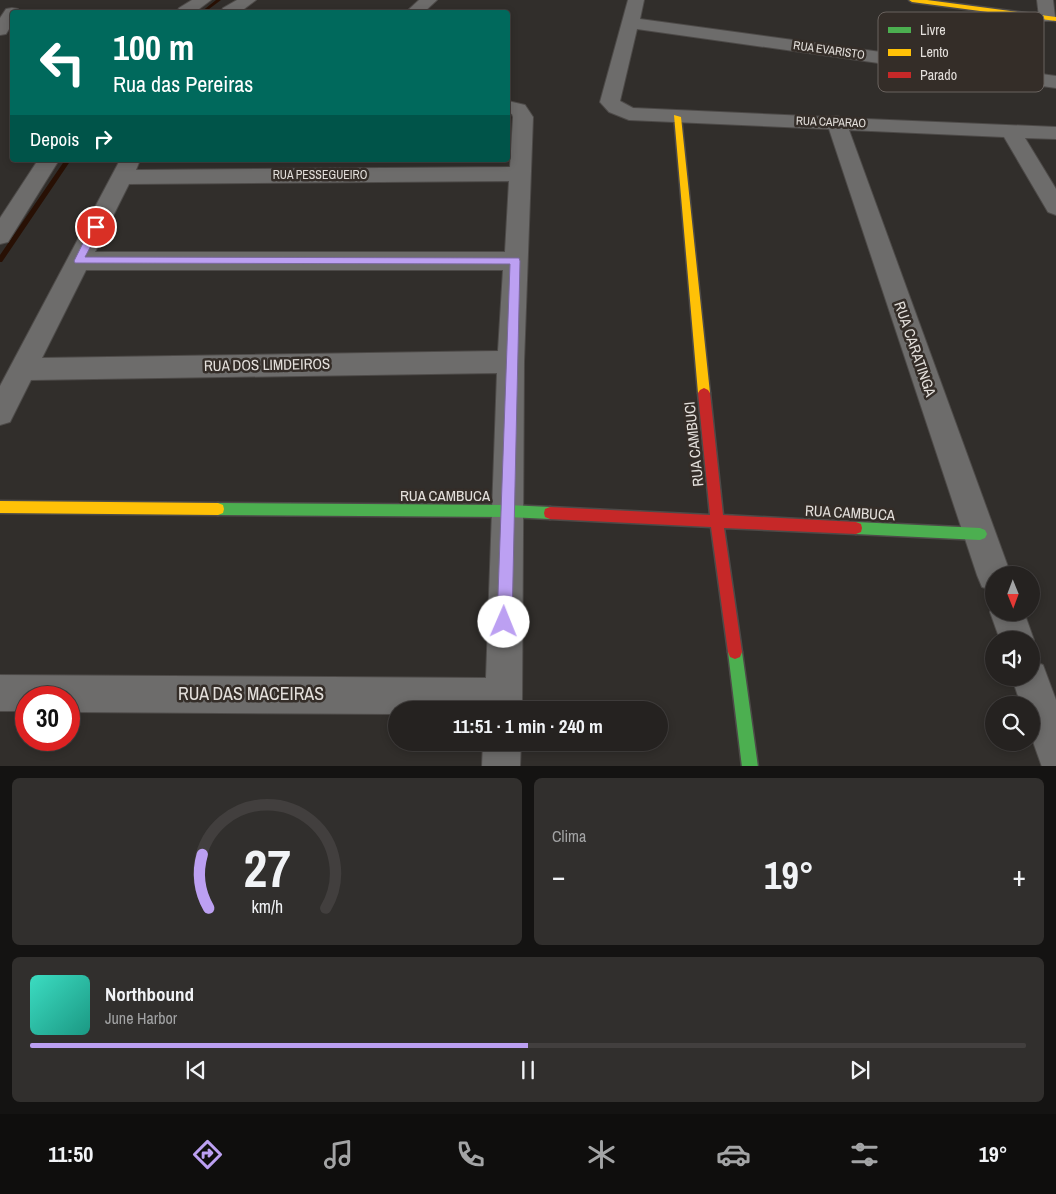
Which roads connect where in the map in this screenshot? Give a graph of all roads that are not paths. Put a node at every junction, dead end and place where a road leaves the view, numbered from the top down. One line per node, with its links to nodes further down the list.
1 (204, 0): 7 (street)
2 (248, 0): 8 (street)
3 (429, 0): 9 (street)
4 (636, 0): 13 (street)
5 (912, 0): 10 (street)
6 (1045, 0): 12 (street)
7 (188, 10)
8 (233, 10)
9 (416, 10)
10 (1005, 12)
11 (10, 17): 14 (street)
12 (1052, 18)
13 (631, 23): 15 (street, RUA EVARISTO); 17 (street, RUA CAPARAO)
14 (0, 30)
15 (878, 57)
16 (510, 107): 23 (street)
17 (677, 117): 18 (street, RUA CAPARAO); 33 (street, RUA CAMBUCI)
18 (836, 122): 19 (street, RUA CAPARAO); 34 (street, RUA CARATINGA)
19 (1010, 130): 20 (street, RUA CAPARAO); 24 (street)
20 (1056, 133)
21 (48, 162): 25 (street)
22 (126, 168): 23 (street, RUA PESSEGUEIRO); 26 (street)
23 (519, 174): 27 (street)
24 (1056, 207)
25 (0, 236)
26 (78, 261): 27 (street); 29 (street)
27 (516, 261): 28 (street)
28 (511, 362): 29 (street, RUA DOS LIMDEIROS); 32 (street)
29 (23, 369): 30 (street)
30 (0, 413)
31 (0, 507): 32 (street, RUA CAMBUCA)
32 (507, 511): 33 (street, RUA CAMBUCA); 39 (street)
33 (717, 521): 34 (street, RUA CAMBUCA); 43 (street, RUA CAMBUCI)
34 (980, 534): 35 (street, RUA CARATINGA)
35 (991, 566)
36 (1033, 686): 41 (street)
37 (0, 693): 38 (street, RUA DAS MACEIRAS)
38 (402, 701)
39 (503, 701)
40 (502, 751): 42 (street)
41 (1056, 753)
42 (501, 766)
43 (750, 766)

